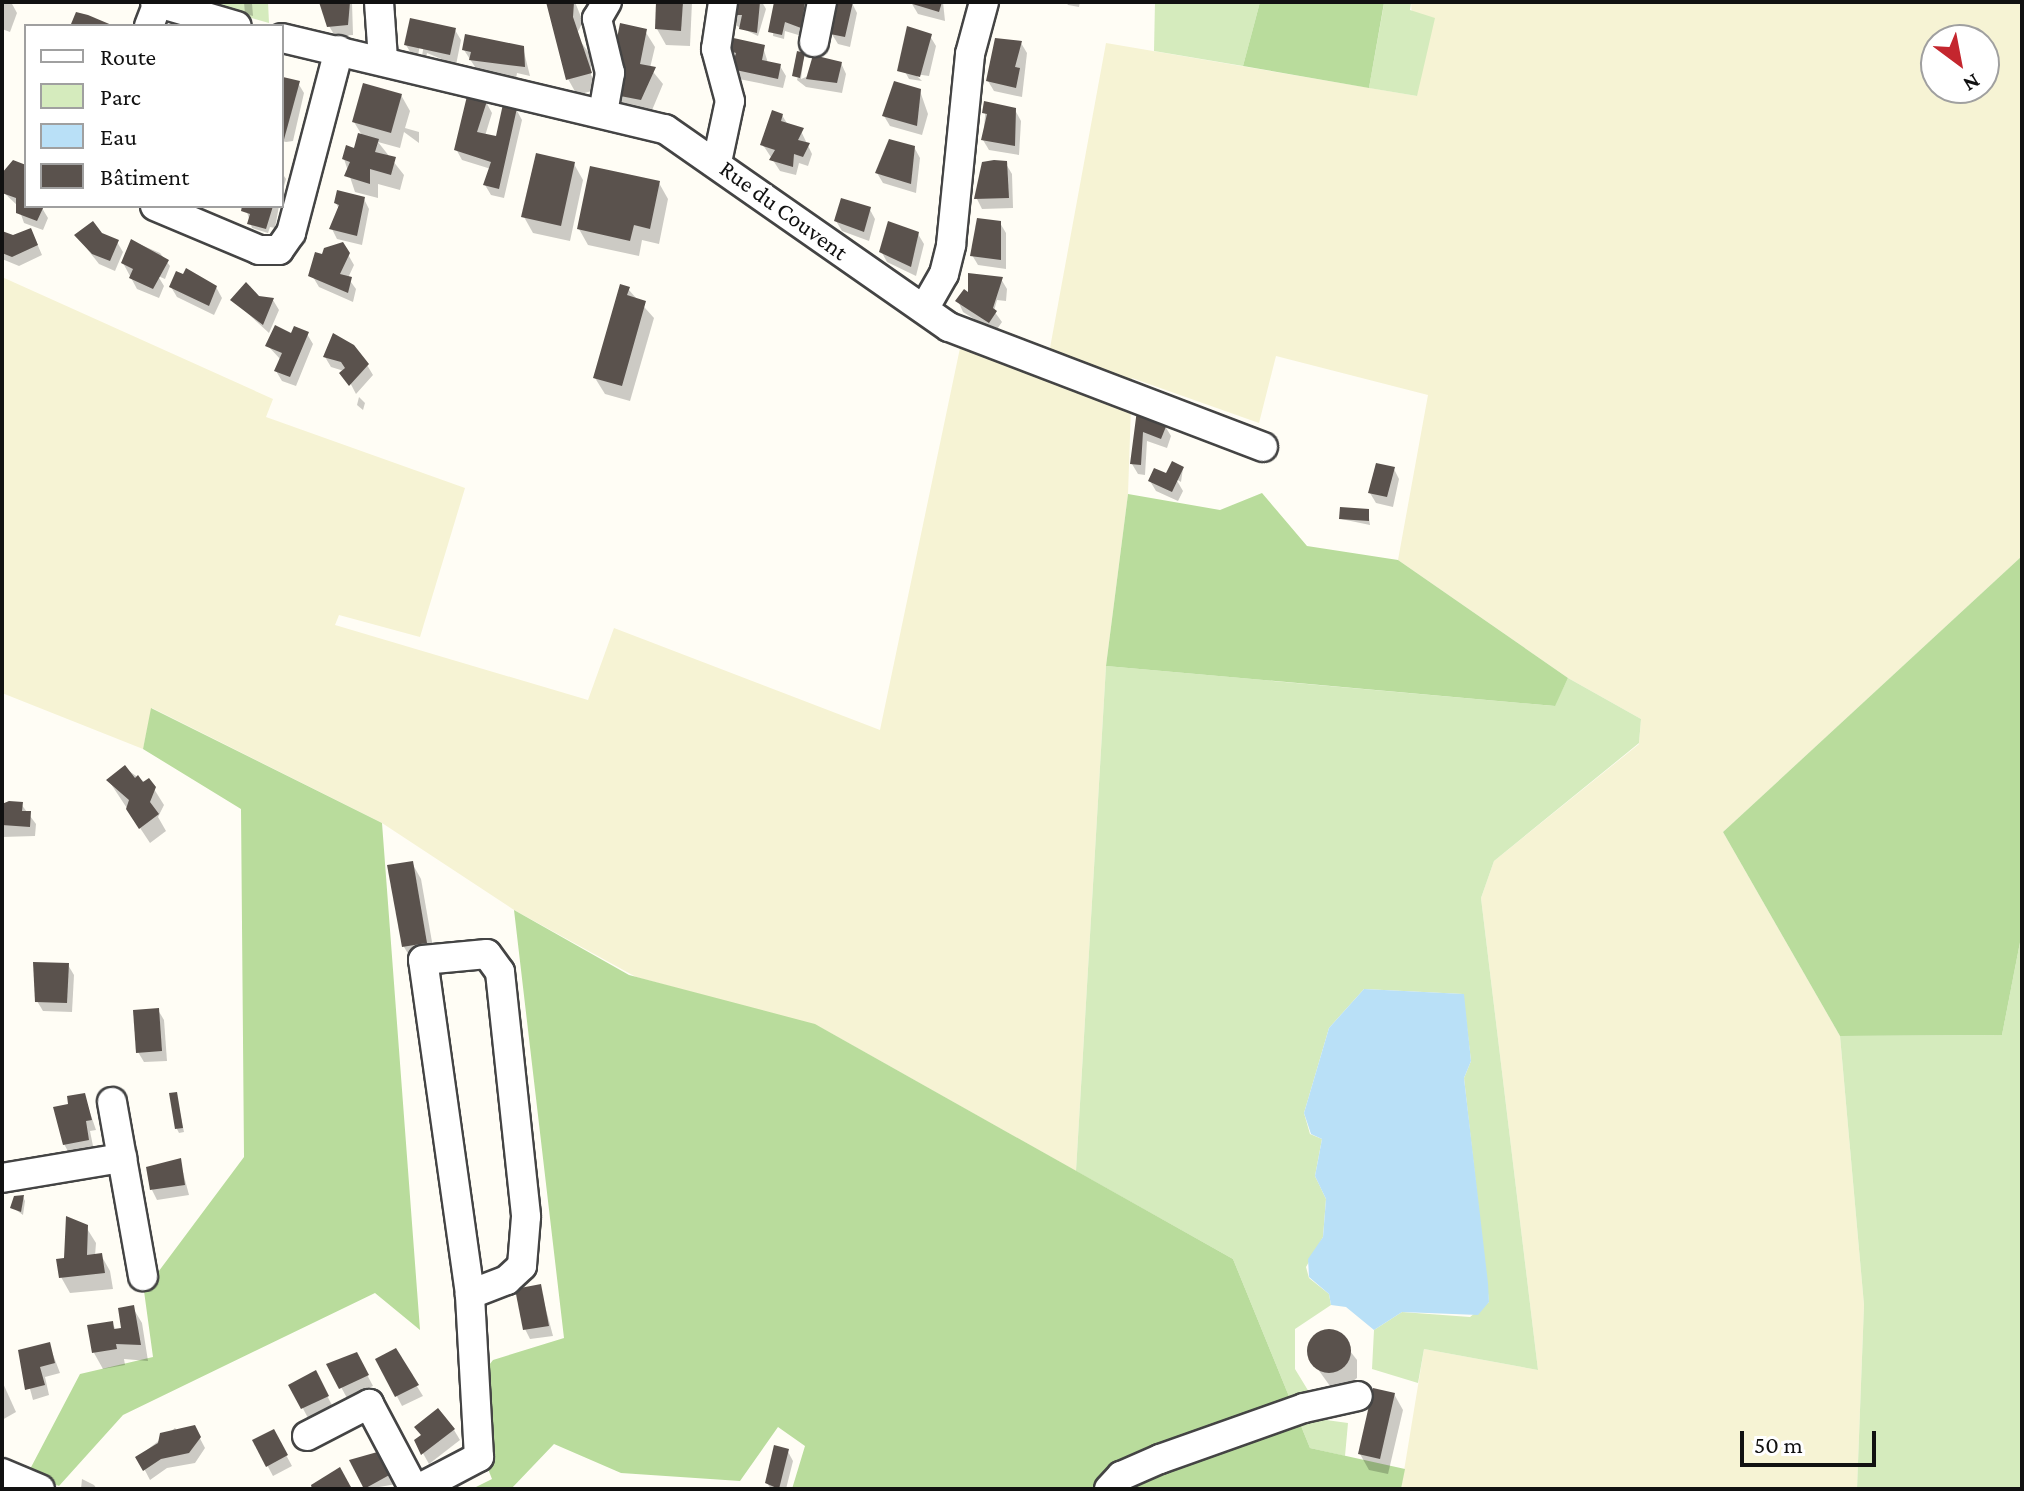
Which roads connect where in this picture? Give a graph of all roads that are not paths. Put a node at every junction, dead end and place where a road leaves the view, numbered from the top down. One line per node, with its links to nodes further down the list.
1 (157, 2): 7 (street); 8 (street)
2 (379, 2): 12 (street)
3 (607, 2): 13 (street)
4 (723, 2): 14 (street)
5 (822, 2): 10 (street)
6 (984, 2): 16 (street)
7 (150, 24)
8 (230, 24)
9 (284, 38): 11 (street, Rue du Couvent)
10 (814, 42)
11 (339, 50): 12 (street, Rue du Couvent); 15 (street)
12 (383, 59): 13 (street, Rue du Couvent)
13 (603, 113): 14 (street, Rue du Couvent)
14 (717, 162): 16 (street, Rue du Couvent)
15 (160, 208)
16 (924, 309): 17 (street, Rue du Couvent)
17 (1263, 447)
18 (112, 1102): 19 (street)
19 (122, 1158): 20 (street); 21 (street)
20 (2, 1178)
21 (143, 1276)
22 (470, 1294): 22 (street); 27 (street)
23 (1358, 1396): 28 (street)
24 (307, 1436): 27 (street)
25 (2, 1473): 26 (street)
26 (40, 1489)
27 (416, 1489)
28 (1109, 1489)

